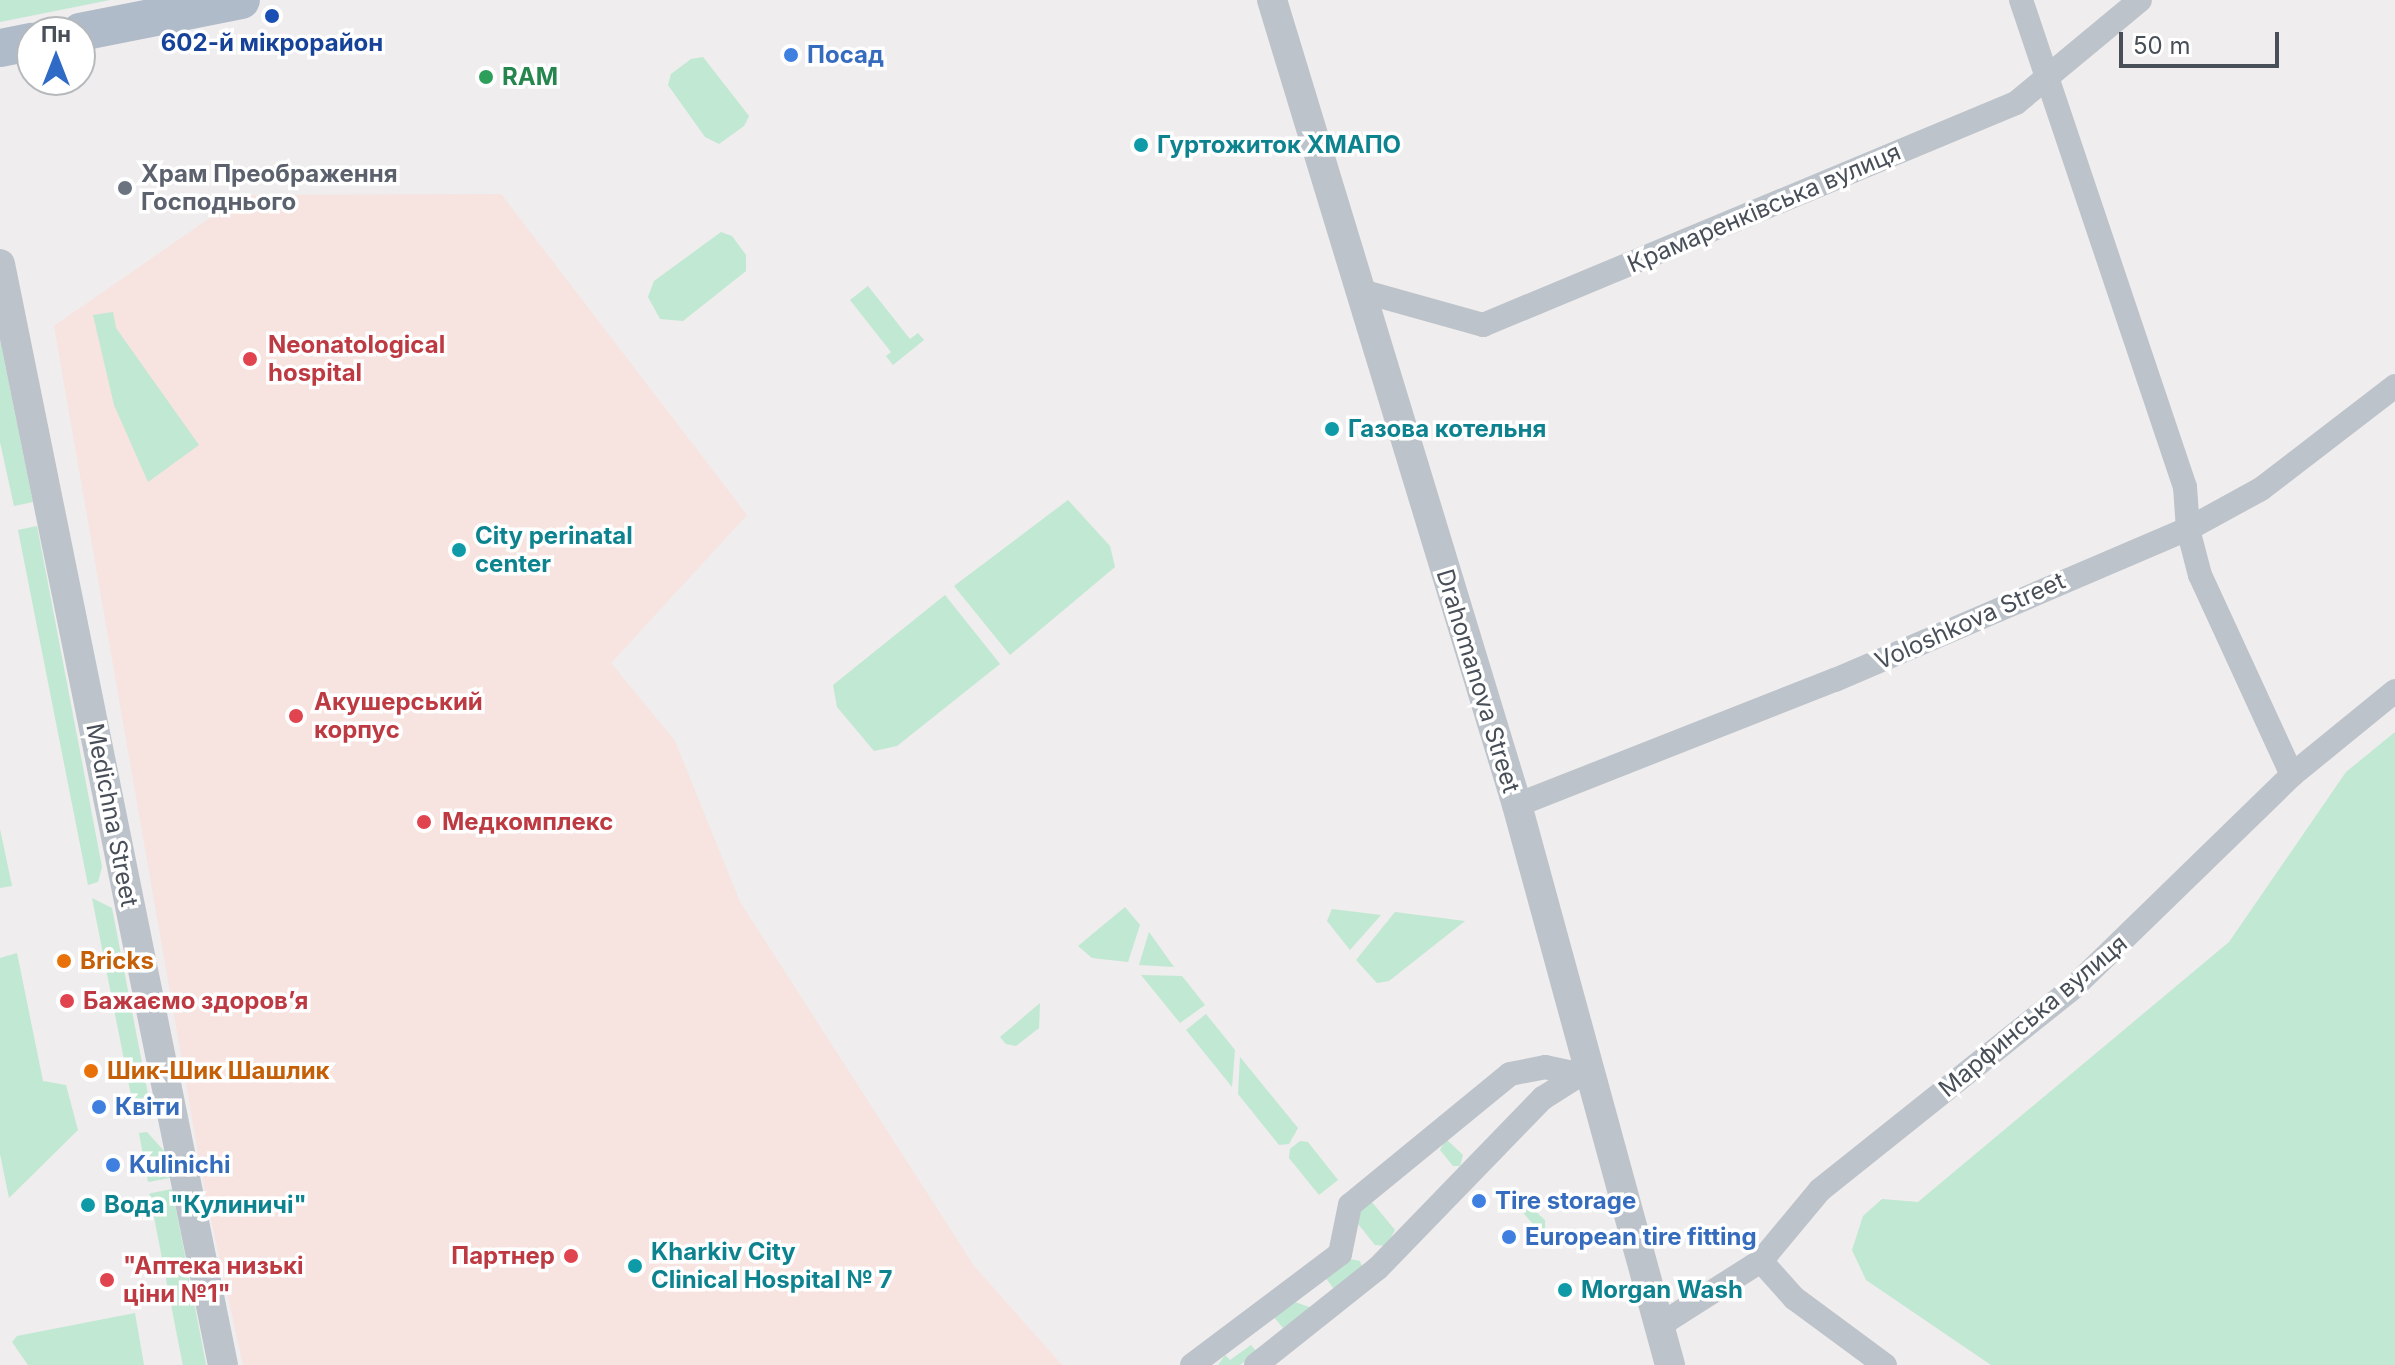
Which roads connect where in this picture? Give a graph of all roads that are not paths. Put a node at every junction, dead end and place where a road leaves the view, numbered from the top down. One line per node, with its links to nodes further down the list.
1 (241, 0): 5 (main road)
2 (1272, 0): 8 (street, Drahomanova Street)
3 (2021, 0): 6 (street)
4 (2140, 0): 6 (street, Крамаренківська вулиця)
5 (96, 29)
6 (2044, 76): 8 (street, Крамаренківська вулиця); 10 (street)
7 (0, 264): 17 (street, Medichna Street)
8 (1358, 290): 13 (street, Drahomanova Street)
9 (2395, 386): 10 (street, Voloshkova Street)
10 (2188, 529): 12 (street); 13 (street, Voloshkova Street)
11 (2395, 691): 12 (street, Марфинська вулиця)
12 (2292, 775): 15 (street, Марфинська вулиця)
13 (1517, 805): 14 (street, Drahomanova Street)
14 (1585, 1072): 16 (street, Drahomanova Street); 18 (street); 19 (street)
15 (1761, 1261): 16 (street, Марфинська вулиця); 21 (street)
16 (1660, 1325): 20 (street, Drahomanova Street)
17 (223, 1365)
18 (1192, 1365)
19 (1256, 1365)
20 (1670, 1365)
21 (1885, 1365)

